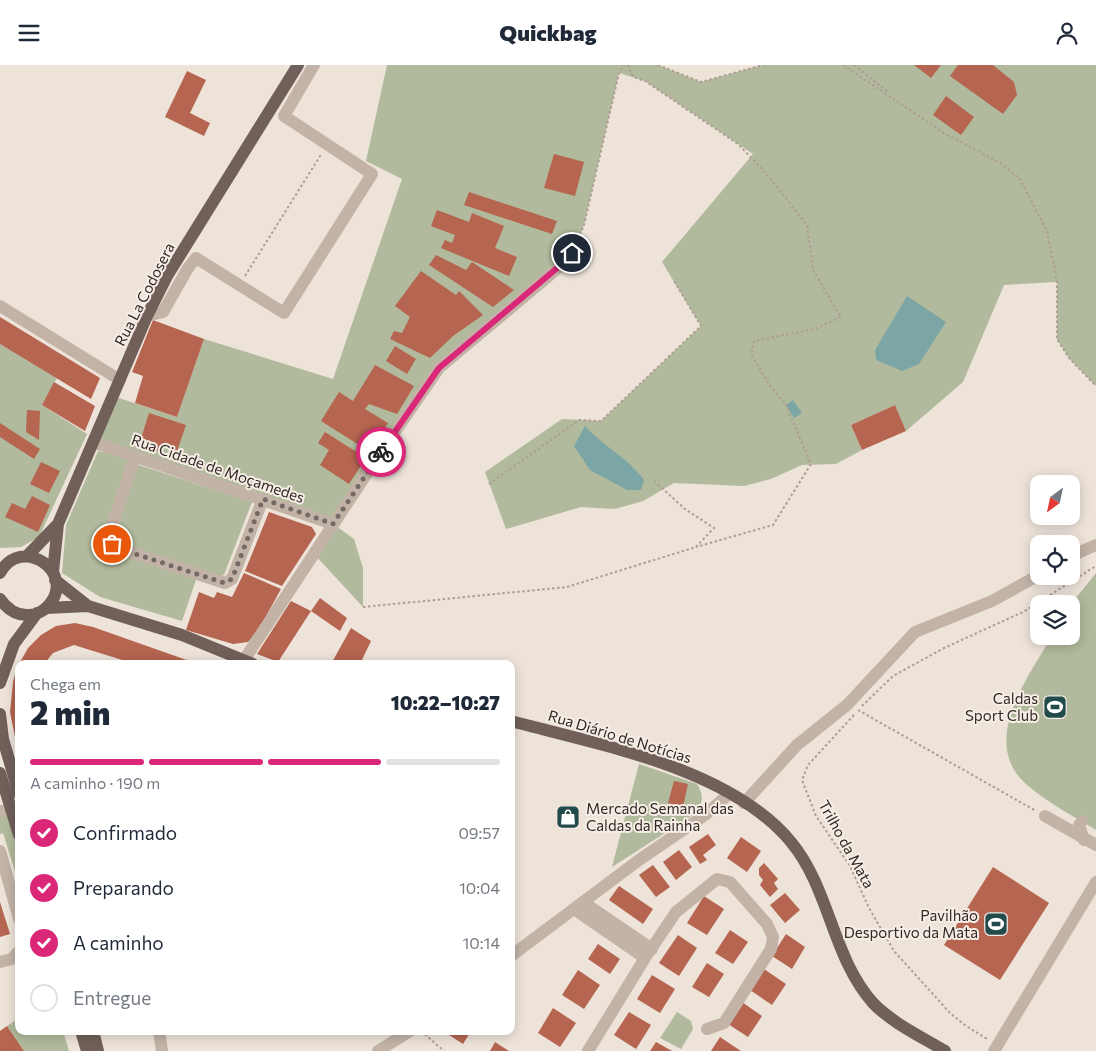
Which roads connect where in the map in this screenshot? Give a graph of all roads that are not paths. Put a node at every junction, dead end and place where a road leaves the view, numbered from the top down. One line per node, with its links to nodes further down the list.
1 (298, 65): 5 (main road, Rua La Codosera)
2 (314, 65): 5 (street)
3 (572, 253): 11 (street)
4 (0, 307): 6 (street)
5 (147, 317): 6 (main road, Rua La Codosera)
6 (120, 380): 7 (main road, Rua La Codosera)
7 (93, 442): 8 (street, Rua Cidade de Moçamedes); 10 (main road, Rua La Codosera)
8 (135, 457): 9 (street, Rua Cidade de Moçamedes); 9 (street)
9 (263, 499): 11 (street, Rua Cidade de Moçamedes)
10 (58, 524): 14 (main road, Rua La Codosera); 18 (main road, Rua La Codosera)
11 (333, 524): 24 (street)
12 (1096, 545): 13 (street)
13 (1080, 552)
14 (27, 556): 16 (main road); 18 (main road)
15 (0, 558): 16 (main road)
16 (14, 559): 17 (main road)
17 (0, 573)
18 (54, 576): 21 (main road); 22 (main road, Rua La Codosera)
19 (1030, 580): 31 (street)
20 (0, 600): 22 (main road)
21 (88, 606): 22 (main road); 23 (main road)
22 (42, 611): 25 (main road, Rua La Codosera)
23 (243, 660)
24 (249, 660)
25 (0, 683)
26 (0, 714): 29 (main road)
27 (515, 722): 30 (main road, Rua Diário de Notícias)
28 (0, 773): 32 (main road)
29 (15, 780)
30 (729, 794): 31 (main road, Rua Diário de Notícias); 41 (street)
31 (744, 803): 57 (main road, Rua Diário de Notícias)
32 (5, 811): 35 (main road)
33 (1045, 816): 36 (street)
34 (1082, 821): 36 (street)
35 (15, 828)
36 (1084, 839): 37 (street)
37 (1096, 845)
38 (0, 851): 40 (street)
39 (1096, 882): 51 (street)
40 (15, 905)
41 (579, 906): 42 (street); 43 (street)
42 (515, 953)
43 (648, 953): 46 (street); 56 (street)
44 (15, 956): 45 (street)
45 (0, 962)
46 (707, 1029)
47 (81, 1035): 52 (main road)
48 (95, 1035): 53 (main road)
49 (160, 1035): 54 (street)
50 (404, 1035): 55 (street)
51 (996, 1048)
52 (87, 1051)
53 (98, 1051)
54 (162, 1051)
55 (378, 1051)
56 (588, 1051)
57 (945, 1051)

